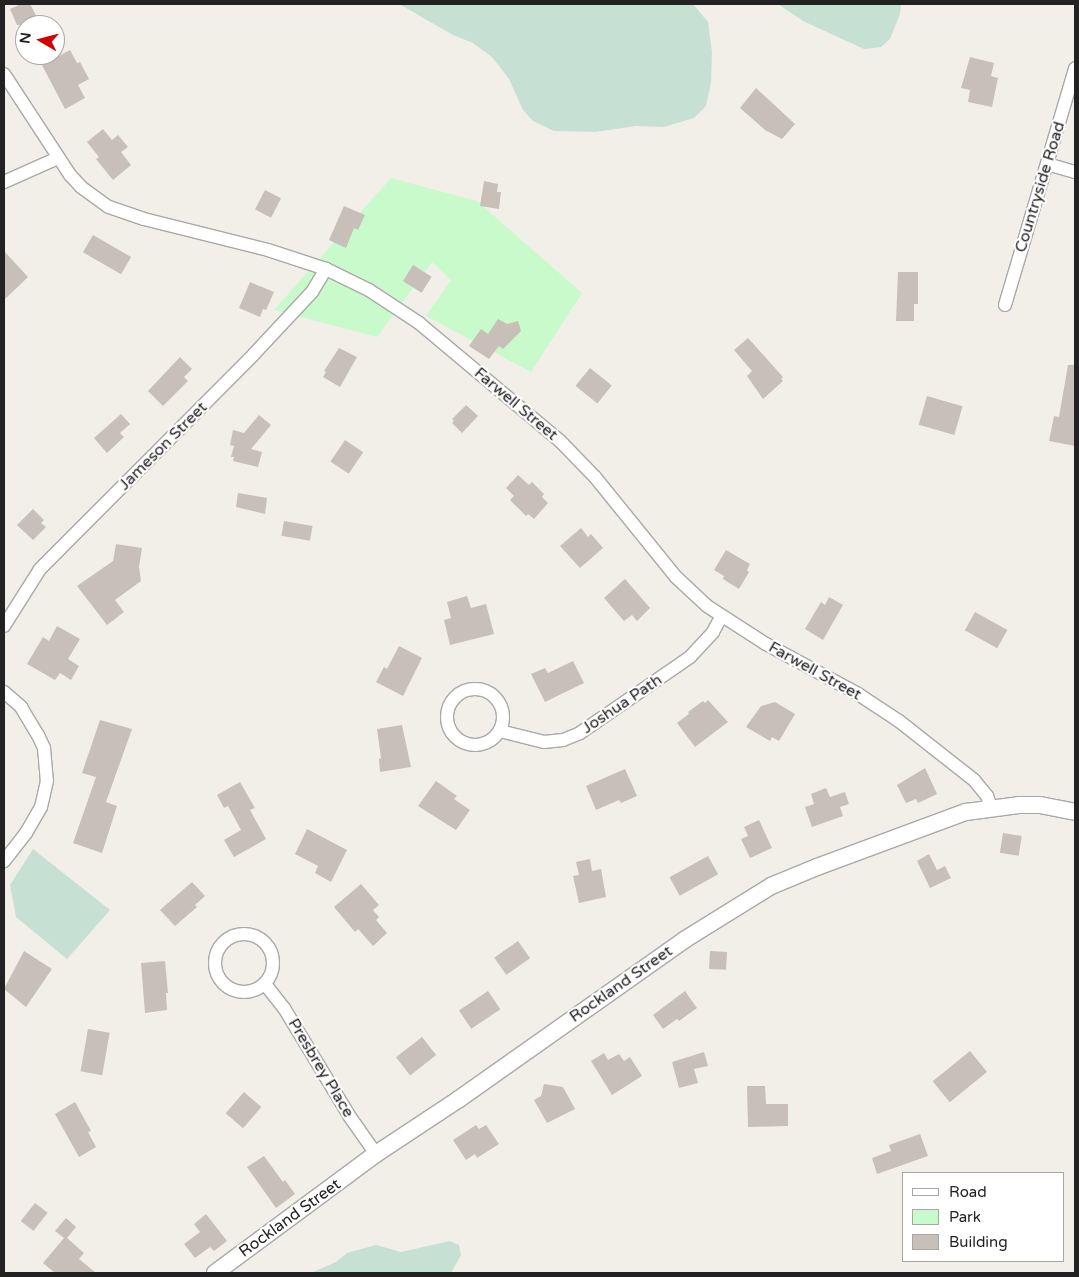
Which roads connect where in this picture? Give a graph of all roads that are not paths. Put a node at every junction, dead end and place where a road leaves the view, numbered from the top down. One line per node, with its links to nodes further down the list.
1 (1075, 68): 4 (street, Countryside Road)
2 (4, 74): 3 (street, Farwell Street)
3 (58, 158): 6 (street); 7 (street, Farwell Street)
4 (1047, 164): 5 (street); 8 (street, Countryside Road)
5 (1075, 172)
6 (4, 182)
7 (326, 269): 9 (street, Farwell Street); 10 (street, Jameson Street)
8 (1004, 305)
9 (721, 617): 12 (street, Joshua Path); 13 (street, Farwell Street)
10 (4, 626)
11 (4, 692): 15 (street)
12 (500, 731): 12 (street)
13 (991, 807): 14 (street, Rockland Street); 17 (street, Rockland Street)
14 (1075, 812)
15 (4, 861)
16 (265, 984): 16 (street); 17 (street, Presbrey Place)
17 (376, 1154): 18 (street, Rockland Street)
18 (215, 1273)

